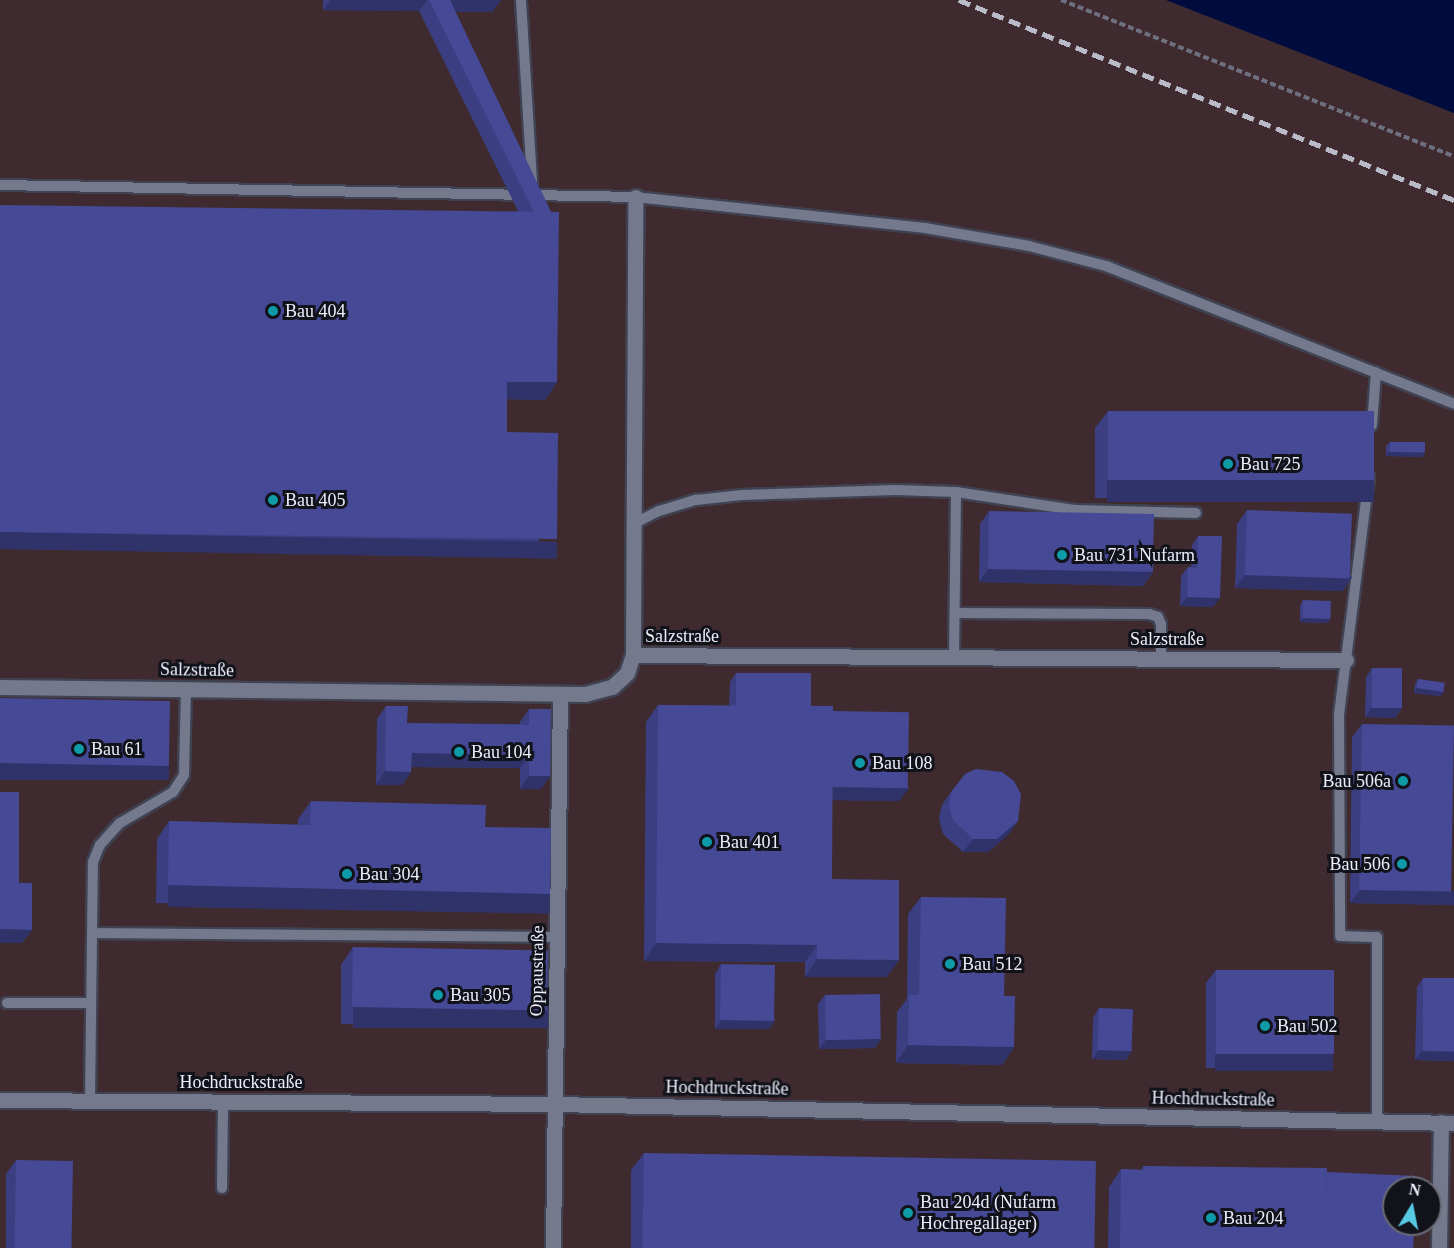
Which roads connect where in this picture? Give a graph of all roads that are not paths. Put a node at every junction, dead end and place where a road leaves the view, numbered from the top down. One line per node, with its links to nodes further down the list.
1 (521, 1): 3 (lane)
2 (0, 185): 3 (lane)
3 (532, 195): 4 (lane)
4 (635, 197): 5 (lane); 11 (street)
5 (1376, 372): 6 (lane); 7 (lane)
6 (1454, 404)
7 (1371, 442)
8 (1370, 465): 16 (lane)
9 (956, 492): 10 (lane); 11 (lane); 12 (lane)
10 (1196, 513)
11 (633, 524): 13 (street)
12 (955, 613): 14 (lane); 15 (lane)
13 (633, 655): 14 (street, Salzstraße); 19 (street, Salzstraße)
14 (954, 657): 15 (street, Salzstraße)
15 (1161, 659): 16 (street, Salzstraße)
16 (1346, 660): 28 (lane)
17 (0, 687): 18 (street, Salzstraße)
18 (186, 689): 19 (street, Salzstraße); 20 (lane)
19 (560, 694): 21 (street, Oppaustraße)
20 (92, 933): 21 (lane); 23 (lane)
21 (557, 937): 27 (street, Oppaustraße)
22 (7, 1003): 23 (lane)
23 (91, 1003): 25 (lane)
24 (0, 1100): 25 (street, Hochdruckstraße)
25 (90, 1100): 26 (street, Hochdruckstraße)
26 (223, 1102): 27 (street, Hochdruckstraße); 30 (lane)
27 (554, 1104): 28 (street, Hochdruckstraße); 31 (street, Oppaustraße)
28 (1377, 1122): 29 (street, Hochdruckstraße)
29 (1448, 1123): 32 (street)
30 (222, 1188)
31 (553, 1248)
32 (1440, 1248)

